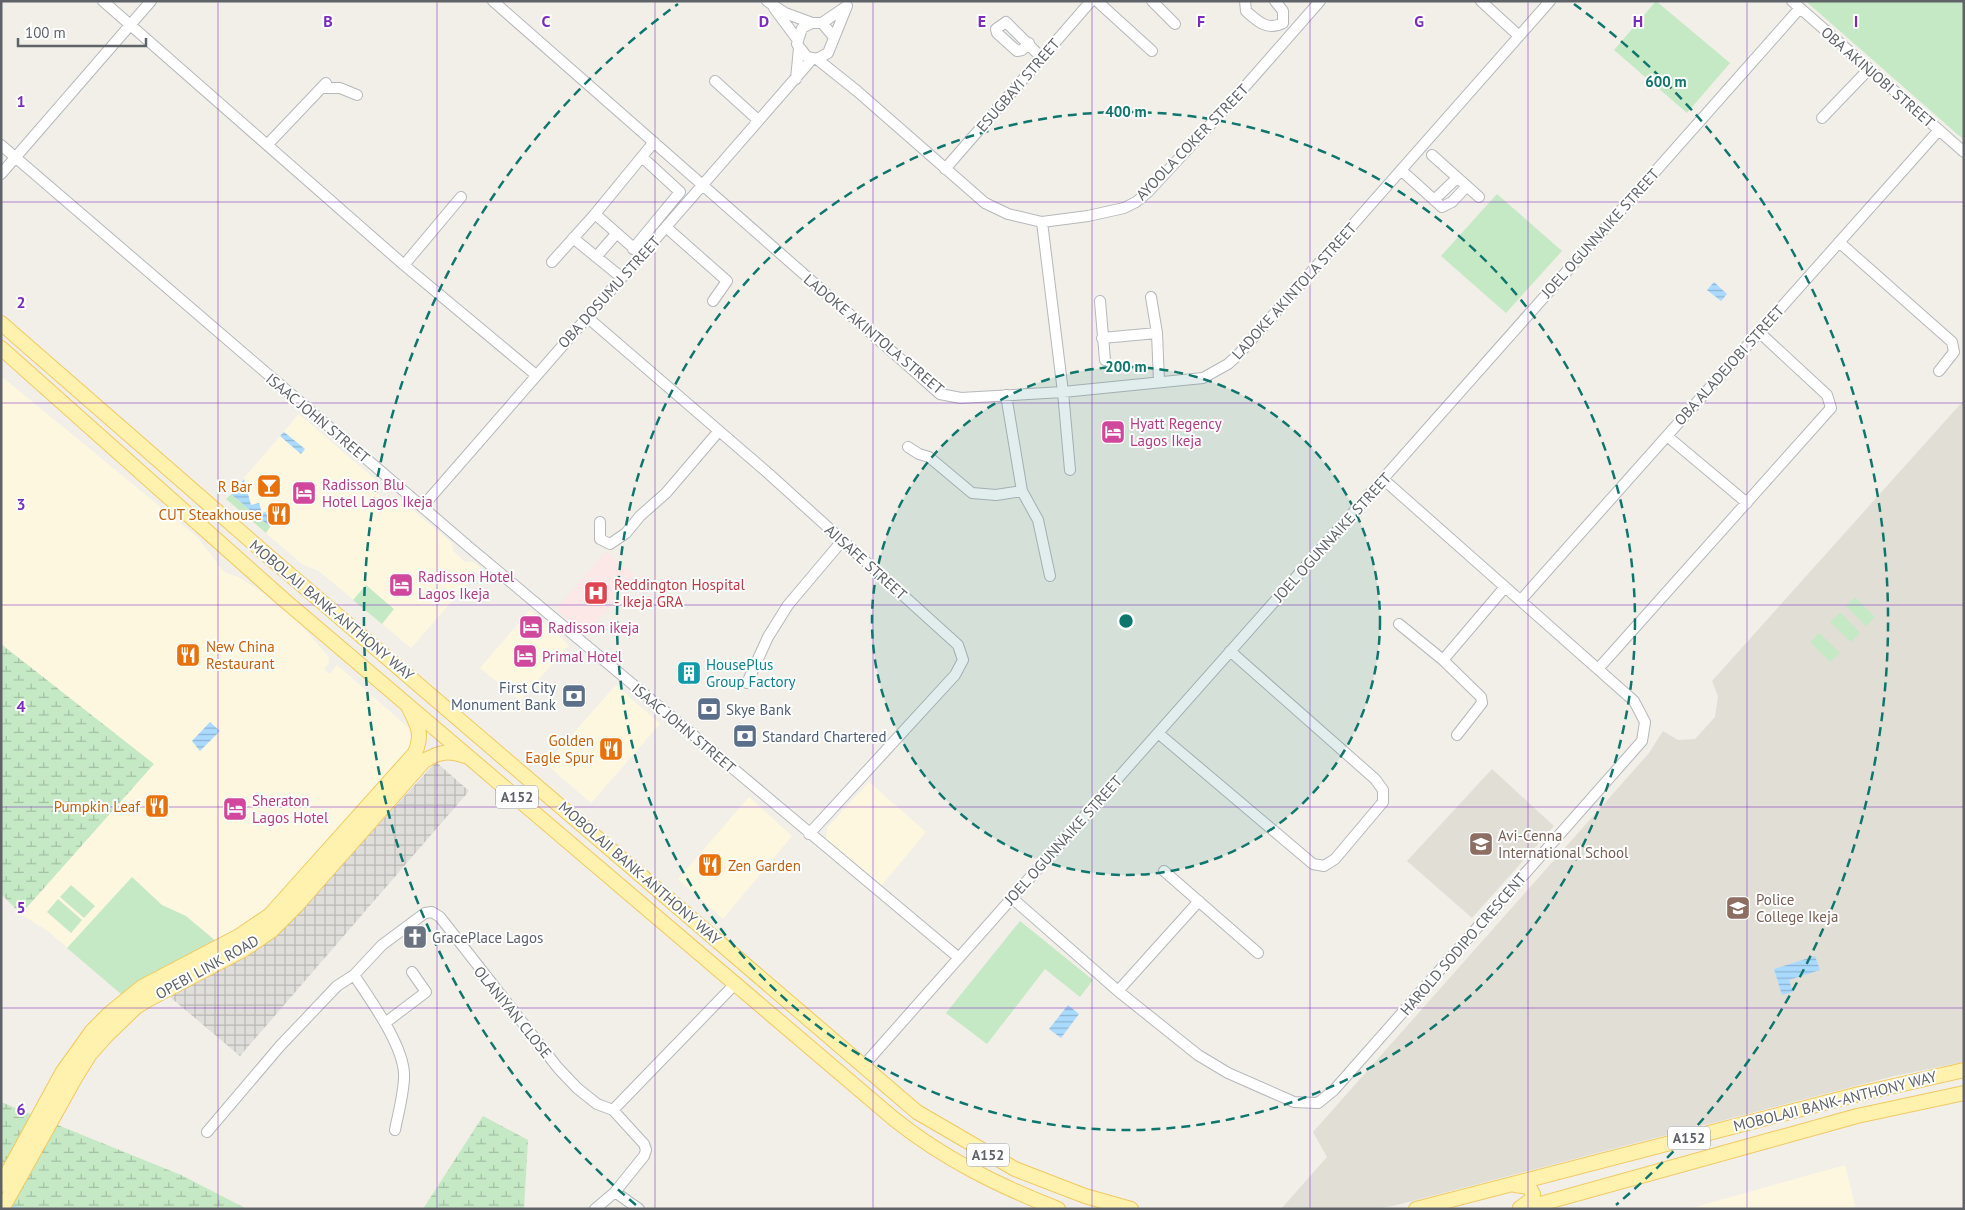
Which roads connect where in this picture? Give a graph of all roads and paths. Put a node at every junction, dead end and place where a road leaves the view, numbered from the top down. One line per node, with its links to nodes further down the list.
1 (103, 1): 18 (street)
2 (152, 1): 18 (street)
3 (494, 1): 34 (street, LADOKE AKINTOLA STREET)
4 (1091, 1): 41 (street, ESUGBAYI STREET)
5 (1097, 1): 24 (street)
6 (1152, 1): 17 (street)
7 (1245, 1): 16 (street)
8 (1275, 1): 16 (street)
9 (1320, 1): 19 (street, AYOOLA COKER STREET)
10 (1481, 1): 21 (street)
11 (1550, 1): 21 (street, LADOKE AKINTOLA STREET)
12 (770, 4): 15 (street); 23 (street)
13 (849, 4): 15 (street); 20 (street)
14 (1796, 5): 27 (street, OBA AKINJOBI STREET); 79 (street, JOEL OGUNNAIKE STREET)
15 (817, 23): 20 (street); 23 (street)
16 (1283, 23): 19 (street)
17 (1175, 24)
18 (131, 25): 35 (street); 39 (street)
19 (1293, 31): 51 (street, AYOOLA COKER STREET)
20 (833, 36): 26 (street)
21 (1520, 36): 42 (street, LADOKE AKINTOLA STREET)
22 (1029, 43): 25 (street)
23 (798, 44): 26 (street); 28 (street)
24 (1152, 51)
25 (1037, 53)
26 (815, 59): 28 (street, OBA DOSUMU STREET); 41 (street, AYOOLA COKER STREET)
27 (1869, 69): 31 (street); 33 (street, OBA AKINJOBI STREET)
28 (796, 79): 32 (street, OBA DOSUMU STREET)
29 (714, 82): 32 (street)
30 (357, 96): 35 (street)
31 (1822, 118)
32 (758, 120): 45 (street, OBA DOSUMU STREET)
33 (1938, 130): 37 (street, OBA AKINJOBI STREET); 55 (street, OBA ALADEJOBI STREET)
34 (654, 142): 40 (street); 45 (street, LADOKE AKINTOLA STREET)
35 (268, 144): 58 (street)
36 (1, 145): 39 (street, ISAAC JOHN STREET)
37 (1964, 152)
38 (1432, 156): 44 (street)
39 (16, 158): 43 (street); 82 (street, ISAAC JOHN STREET)
40 (642, 158): 50 (street); 53 (street)
41 (945, 169): 51 (street, AYOOLA COKER STREET)
42 (1401, 170): 49 (street); 72 (street, LADOKE AKINTOLA STREET)
43 (1, 174)
44 (1457, 178): 46 (street); 49 (street)
45 (702, 186): 52 (street, OBA DOSUMU STREET); 74 (street, LADOKE AKINTOLA STREET)
46 (1467, 186): 48 (street); 49 (street)
47 (461, 197): 58 (street)
48 (1479, 197)
49 (1434, 200)
50 (595, 214): 53 (street); 54 (street)
51 (1042, 222): 73 (street)
52 (667, 228): 59 (street, OBA DOSUMU STREET); 61 (street)
53 (616, 234): 56 (street)
54 (573, 238): 56 (street); 57 (street)
55 (1839, 242): 65 (street, OBA ALADEJOBI STREET); 70 (street)
56 (596, 256): 59 (street)
57 (552, 262)
58 (404, 265): 71 (street)
59 (621, 277): 63 (street, OBA DOSUMU STREET)
60 (1152, 297): 66 (street)
61 (713, 301)
62 (1100, 301): 67 (street)
63 (586, 317): 71 (street, OBA DOSUMU STREET); 75 (street, AJISAFE STREET)
64 (1, 323): 85 (main road, MOBOLAJI BANK-ANTHONY WAY / A152)
65 (1759, 332): 76 (street, OBA ALADEJOBI STREET); 81 (street)
66 (1157, 333): 67 (street); 72 (street)
67 (1102, 338): 69 (street)
68 (1, 348): 86 (main road, MOBOLAJI BANK-ANTHONY WAY / A152)
69 (1104, 360)
70 (1939, 371)
71 (536, 376): 82 (street, OBA DOSUMU STREET)
72 (1159, 382): 73 (street, LADOKE AKINTOLA STREET)
73 (1063, 392): 74 (street, LADOKE AKINTOLA STREET); 78 (street)
74 (1006, 395): 80 (street)
75 (718, 432): 83 (street); 84 (street, AJISAFE STREET)
76 (1667, 436): 81 (street); 91 (street, OBA ALADEJOBI STREET)
77 (908, 447): 80 (street)
78 (1070, 470)
79 (1383, 479): 89 (street, HAROLD SODIPO CRESCENT); 93 (street, JOEL OGUNNAIKE STREET)
80 (1022, 491): 87 (street)
81 (1748, 503): 95 (street)
82 (423, 506): 101 (street, ISAAC JOHN STREET)
83 (600, 522)
84 (842, 541): 96 (street); 101 (street, AJISAFE STREET)
85 (267, 555): 86 (main road); 88 (main road, MOBOLAJI BANK-ANTHONY WAY / A152)
86 (254, 573): 90 (main road, MOBOLAJI BANK-ANTHONY WAY / A152)
87 (1050, 576)
88 (300, 583): 90 (main road); 112 (main road, MOBOLAJI BANK-ANTHONY WAY / A152)
89 (1505, 587): 91 (street, HAROLD SODIPO CRESCENT); 94 (street)
90 (283, 599): 97 (main road, MOBOLAJI BANK-ANTHONY WAY / A152)
91 (1521, 600): 95 (street, HAROLD SODIPO CRESCENT)
92 (1399, 624): 94 (street)
93 (1230, 651): 98 (street, JOEL OGUNNAIKE STREET); 98 (street)
94 (1443, 660): 99 (street)
95 (1598, 669): 110 (street, HAROLD SODIPO CRESCENT)
96 (747, 682)
97 (408, 704): 100 (main road, MOBOLAJI BANK-ANTHONY WAY / A152); 114 (main road, OPEBI LINK ROAD)
98 (1158, 733): 103 (street, JOEL OGUNNAIKE STREET)
99 (1457, 735)
100 (472, 759): 109 (main road, MOBOLAJI BANK-ANTHONY WAY / A152); 114 (main road, OPEBI LINK ROAD)
101 (809, 834): 106 (street, ISAAC JOHN STREET)
102 (1164, 871): 104 (street)
103 (1012, 898): 106 (street, JOEL OGUNNAIKE STREET); 110 (street, HAROLD SODIPO CRESCENT)
104 (1199, 901): 105 (street); 110 (street)
105 (1258, 953)
106 (958, 958): 112 (street, JOEL OGUNNAIKE STREET)
107 (412, 972): 111 (street)
108 (354, 975): 111 (street); 116 (street, OLANIYAN CLOSE); 118 (street, OLANIYAN CLOSE)
109 (736, 983): 116 (street); 127 (main road, MOBOLAJI BANK-ANTHONY WAY / A152)
110 (1118, 991)
111 (385, 1023): 117 (street)
112 (864, 1065): 128 (main road, MOBOLAJI BANK-ANTHONY WAY / A152)
113 (1964, 1070): 119 (main road, MOBOLAJI BANK-ANTHONY WAY / A152)
114 (69, 1075): 120 (main road, OPEBI LINK ROAD); 124 (main road, OPEBI LINK ROAD)
115 (1964, 1093): 123 (main road, MOBOLAJI BANK-ANTHONY WAY / A152)
116 (613, 1110): 122 (street)
117 (395, 1130)
118 (207, 1132)
119 (1560, 1173): 121 (main road, MOBOLAJI BANK-ANTHONY WAY / A152); 123 (main road)
120 (1, 1185)
121 (1509, 1186): 129 (main road, MOBOLAJI BANK-ANTHONY WAY / A152); 130 (main road)
122 (615, 1192): 125 (street); 126 (street)
123 (1567, 1195): 130 (main road, MOBOLAJI BANK-ANTHONY WAY / A152)
124 (2, 1209)
125 (594, 1209)
126 (639, 1209)
127 (1058, 1209)
128 (1131, 1209)
129 (1416, 1209)
130 (1521, 1209)

